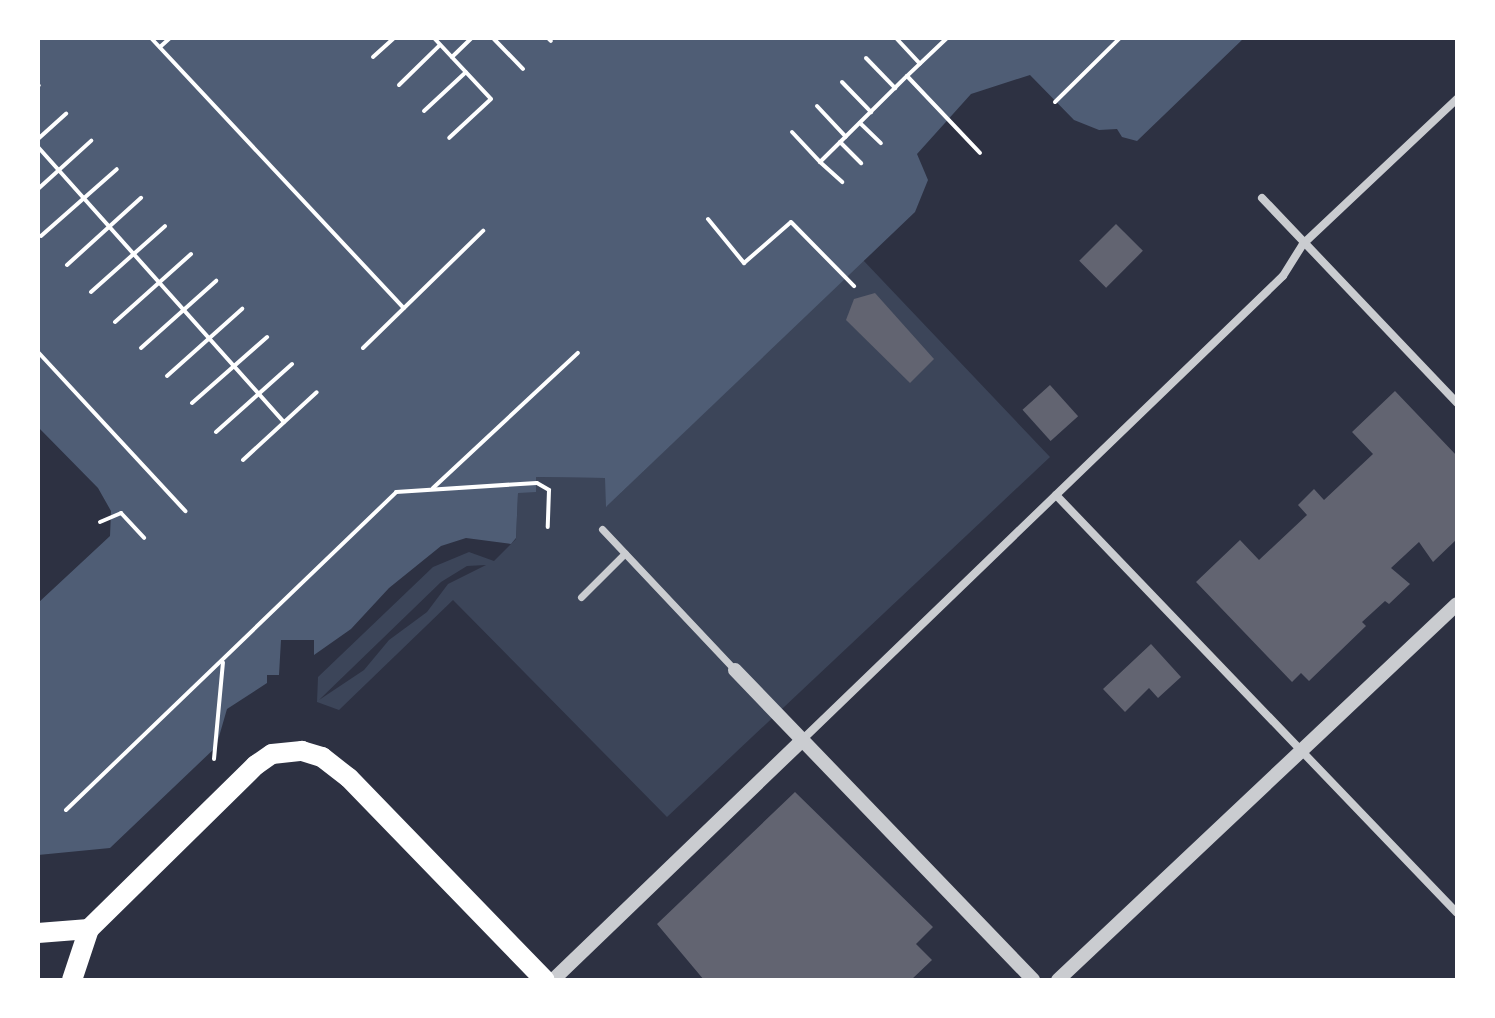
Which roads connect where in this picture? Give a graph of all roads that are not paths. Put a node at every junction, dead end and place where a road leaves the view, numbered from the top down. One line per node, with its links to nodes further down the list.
1 (1457, 99): 3 (street)
2 (1262, 198): 3 (street)
3 (1303, 244): 4 (street); 5 (street)
4 (1457, 403)
5 (1056, 495): 11 (street); 12 (street)
6 (602, 529): 7 (street)
7 (625, 553): 8 (street); 10 (street)
8 (581, 597)
9 (1457, 604): 12 (street)
10 (735, 670): 11 (street)
11 (802, 740): 18 (street); 19 (street)
12 (1301, 748): 13 (street); 20 (street)
13 (1457, 913)
14 (89, 929): 15 (main road); 16 (main road); 17 (main road)
15 (38, 933)
16 (72, 980)
17 (545, 980)
18 (553, 980)
19 (1033, 980)
20 (1058, 980)

